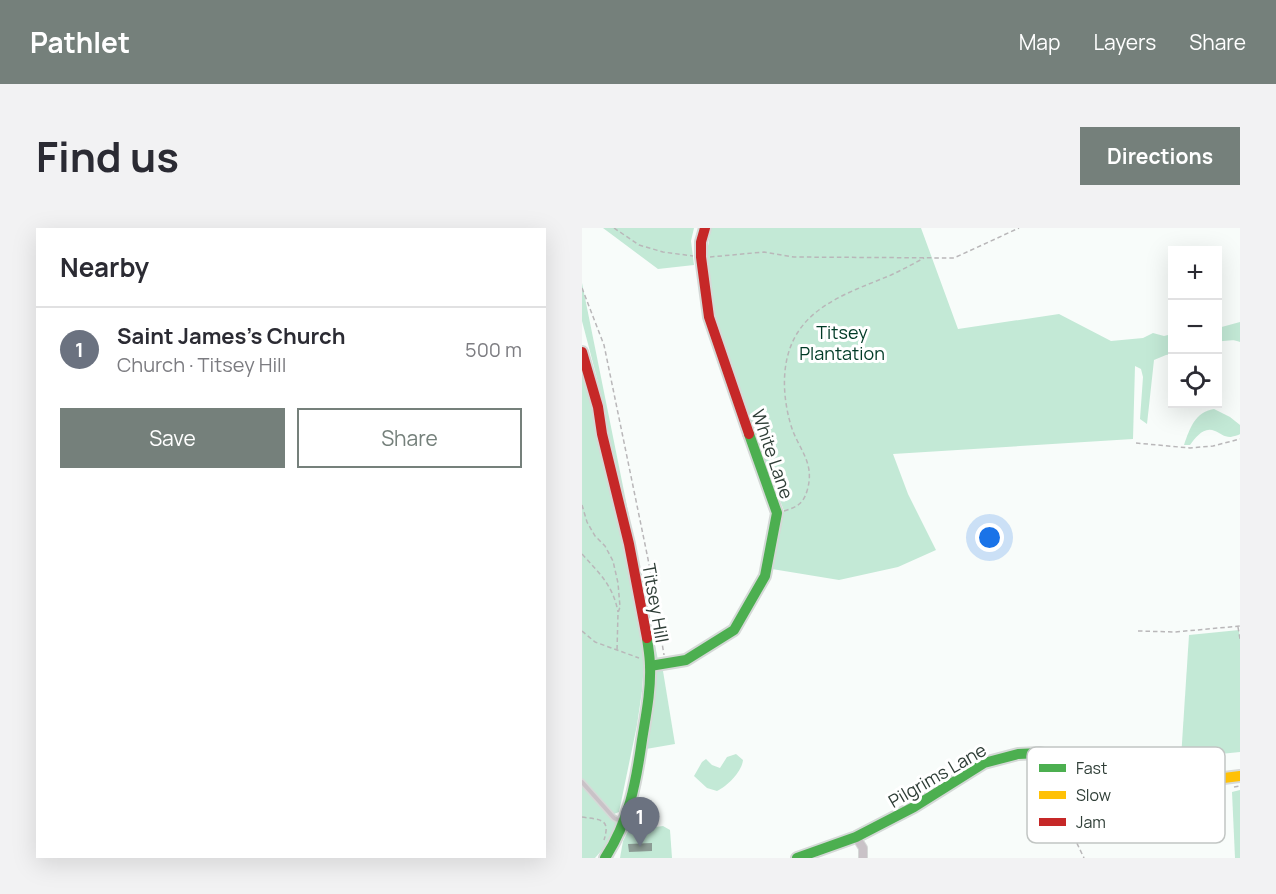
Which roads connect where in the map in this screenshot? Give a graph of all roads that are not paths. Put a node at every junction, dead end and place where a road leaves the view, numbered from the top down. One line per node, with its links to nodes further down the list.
1 (705, 228): 3 (street, White Lane)
2 (582, 352): 3 (street, Titsey Hill)
3 (649, 663): 8 (street, Titsey Hill)
4 (1027, 753): 9 (street, Pilgrims Lane)
5 (1240, 776): 6 (street, Pilgrims Lane)
6 (1225, 778)
7 (582, 782): 8 (lane)
8 (623, 823): 10 (street, Titsey Hill)
9 (856, 837): 11 (street, Pilgrims Lane); 12 (street)
10 (605, 858)
11 (797, 858)
12 (863, 858)

